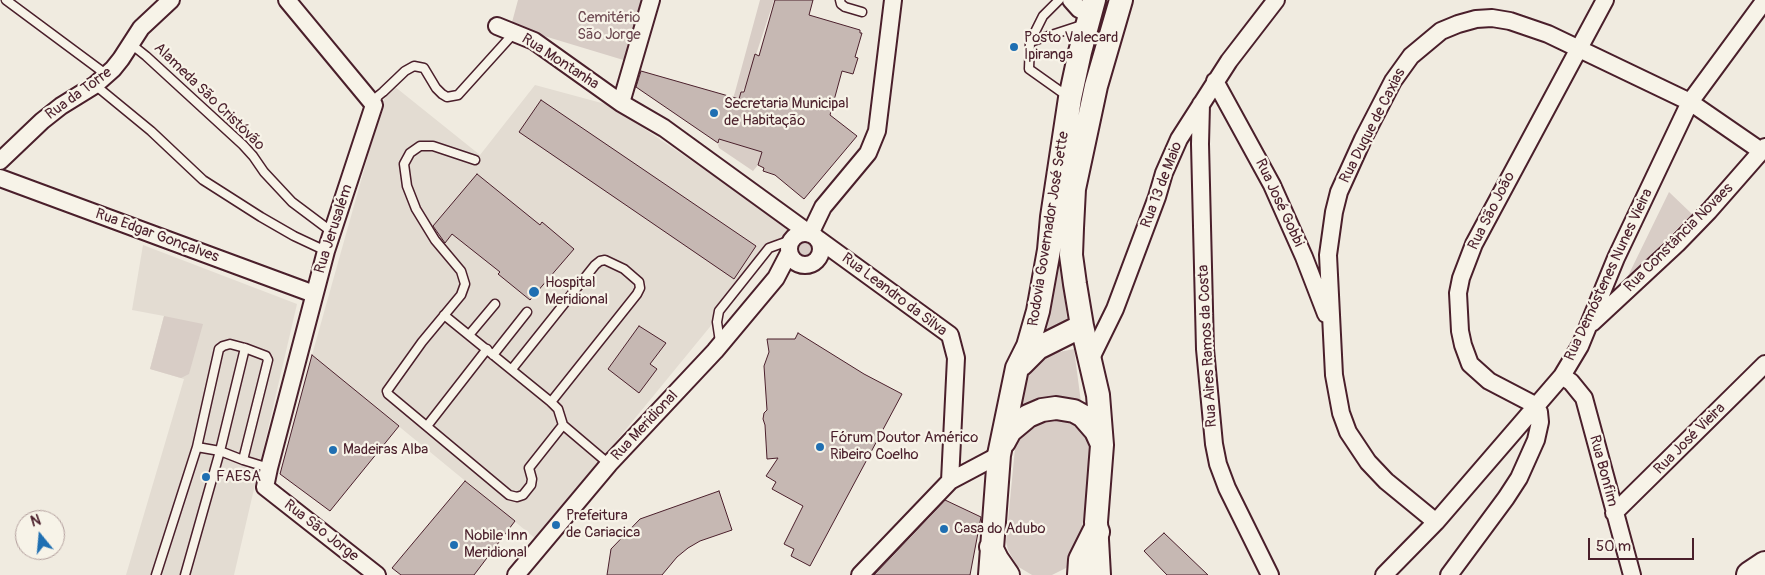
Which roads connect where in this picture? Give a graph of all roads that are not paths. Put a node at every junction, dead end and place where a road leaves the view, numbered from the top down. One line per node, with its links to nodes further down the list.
1 (6, 0): 20 (lane)
2 (171, 0): 18 (street, Rua da Torre)
3 (287, 0): 26 (street)
4 (651, 0): 25 (street)
5 (840, 0): 13 (lane)
6 (893, 0): 33 (street)
7 (1059, 0): 17 (lane)
8 (1071, 0): 14 (street)
9 (1120, 0): 22 (main road, Rodovia Governador José Sette)
10 (1276, 0): 21 (street, Rua 13 de Maio)
11 (1605, 0): 19 (street, Rua São João)
12 (1765, 0): 24 (street, Rua Demóstenes Nunes Vieira)
13 (862, 12)
14 (1091, 13): 17 (lane); 22 (main road); 23 (main road, Rodovia Governador José Sette)
15 (497, 26): 16 (street, Rua Montanha)
16 (514, 33): 25 (street, Rua Montanha); 26 (lane)
17 (1030, 42): 23 (lane)
18 (131, 44): 20 (street, Rua da Torre); 32 (lane, Alameda São Cristóvão)
19 (1577, 49): 24 (street, Rua Duque de Caxias); 45 (street, Rua Duque de Caxias); 57 (street, Rua São João)
20 (101, 80): 30 (street, Rua da Torre); 35 (lane)
21 (1216, 81): 27 (street, Rua 13 de Maio); 45 (street, Rua José Gobbi)
22 (1096, 86): 43 (main road, Rodovia Governador José Sette)
23 (1070, 98): 53 (main road, Rodovia Governador José Sette)
24 (1690, 102): 28 (street, Rua Duque de Caxias); 44 (street, Rua Demóstenes Nunes Vieira)
25 (621, 103): 33 (street, Rua Leandro da Silva)
26 (374, 104): 32 (street, Rua Jerusalém)
27 (1201, 104): 51 (street, Rua 13 de Maio); 82 (street, Rua Aires Ramos da Costa)
28 (1763, 149): 44 (street, Rua Constância Novaes)
29 (475, 160): 42 (lane)
30 (0, 161)
31 (0, 178): 39 (street, Rua Edgar Gonçalves)
32 (332, 232): 35 (street, Rua Jerusalém)
33 (814, 236): 34 (street); 36 (street, Rua Leandro da Silva); 37 (street)
34 (790, 246): 37 (street); 38 (street, Rua Meridional); 47 (lane)
35 (326, 251): 39 (street, Rua Jerusalém)
36 (842, 256): 37 (street); 67 (street, Rua Leandro da Silva)
37 (811, 264): 38 (street)
38 (776, 278): 47 (street, Rua Meridional)
39 (314, 294): 66 (street, Rua Jerusalém)
40 (495, 304): 46 (lane)
41 (527, 312): 50 (lane)
42 (444, 315): 46 (lane); 59 (lane)
43 (1082, 326): 51 (main road, Rodovia Governador José Sette); 53 (main road)
44 (1589, 326): 55 (street, Rua Demóstenes Nunes Vieira)
45 (1332, 330): 70 (street, Rua Duque de Caxias)
46 (469, 335): 49 (lane)
47 (721, 344): 65 (street, Rua Meridional)
48 (245, 348): 61 (lane); 62 (lane); 64 (lane)
49 (486, 349): 50 (lane); 59 (lane)
50 (493, 355): 54 (lane)
51 (1090, 360): 60 (main road, Rodovia Governador José Sette)
52 (1765, 364): 69 (street, Rua José Vieira)
53 (1017, 368): 63 (main road, Rodovia Governador José Sette)
54 (512, 370): 56 (lane); 56 (lane)
55 (1562, 376): 57 (street, Rua Demóstenes Nunes Vieira); 69 (street, Rua Bonfim)
56 (551, 402): 58 (lane)
57 (1535, 405): 70 (street, Rua Demóstenes Nunes Vieira); 84 (street)
58 (563, 425): 59 (lane); 65 (lane)
59 (426, 426)
60 (1102, 445): 63 (main road); 71 (main road, Rodovia Governador José Sette)
61 (197, 447): 62 (lane); 75 (lane)
62 (220, 451): 64 (lane); 76 (lane)
63 (999, 455): 67 (street); 72 (main road, Rodovia Governador José Sette)
64 (243, 460): 66 (lane)
65 (609, 464): 78 (street, Rua Meridional)
66 (269, 468): 68 (street, Rua Jerusalém)
67 (950, 481): 79 (street)
68 (265, 487): 77 (street, Rua São Jorge)
69 (1614, 513): 85 (street, Rua Bonfim)
70 (1436, 522): 83 (street, Rua Demóstenes Nunes Vieira)
71 (1096, 532): 74 (main road)
72 (991, 547): 80 (main road, Rodovia Governador José Sette); 81 (main road)
73 (1765, 565): 86 (main road)
74 (1082, 571)
75 (156, 575)
76 (185, 575)
77 (377, 575)
78 (516, 575)
79 (860, 575)
80 (990, 575)
81 (1008, 575)
82 (1270, 575)
83 (1384, 575)
84 (1449, 575)
85 (1632, 575)
86 (1750, 575)

